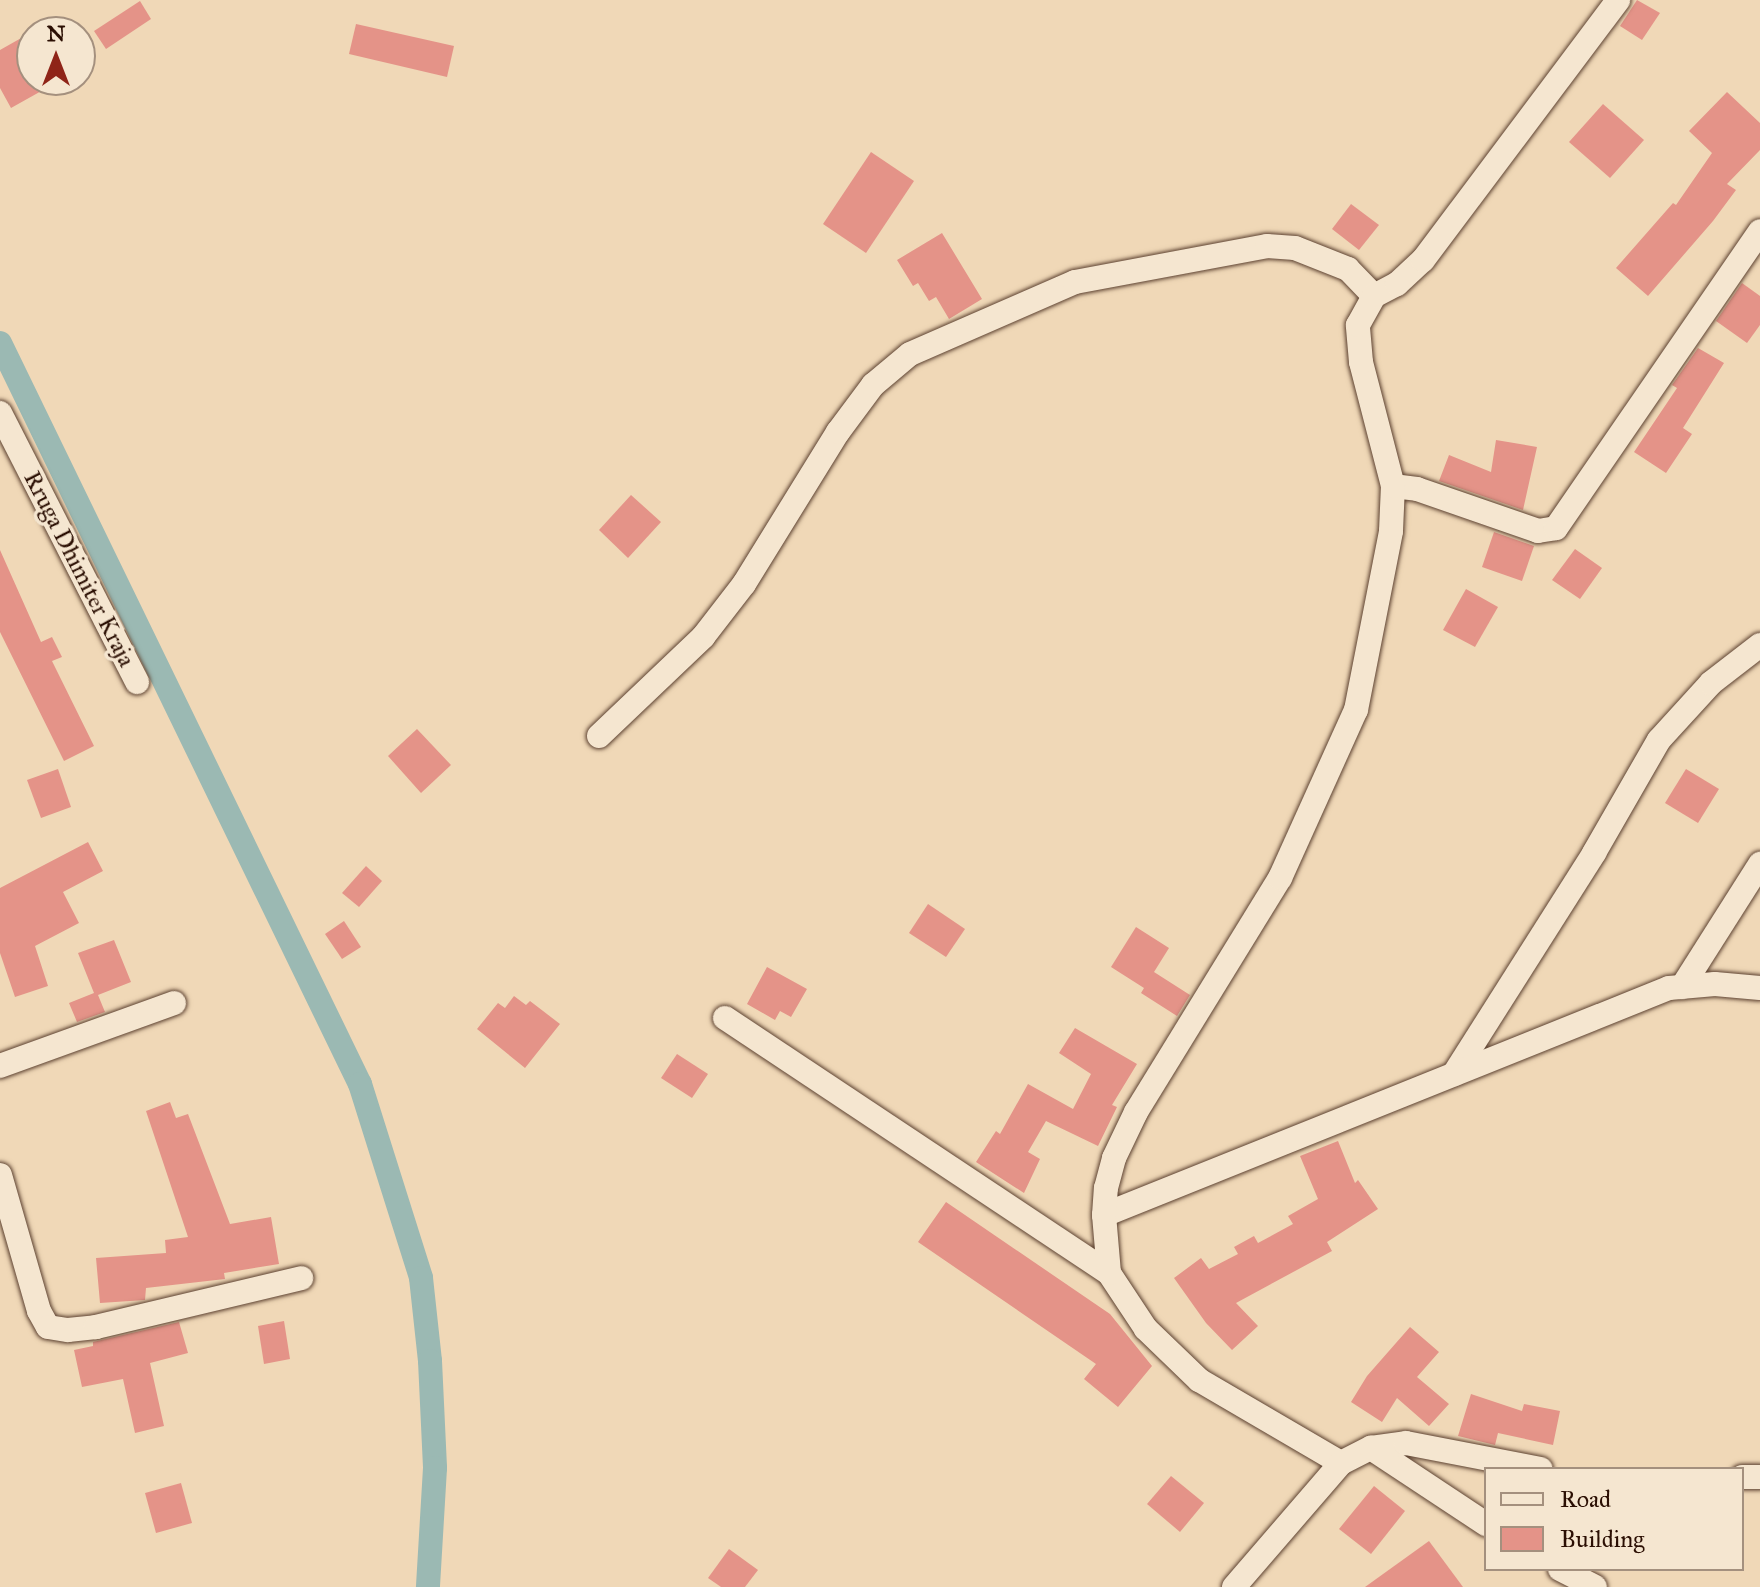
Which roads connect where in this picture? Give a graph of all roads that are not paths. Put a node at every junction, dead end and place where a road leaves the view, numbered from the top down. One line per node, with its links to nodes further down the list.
1 (1618, 0): 3 (street)
2 (1760, 231): 5 (street)
3 (1374, 296): 5 (street); 8 (street)
4 (0, 413): 7 (street, Rruga Dhimiter Kraja)
5 (1393, 486): 17 (street)
6 (1760, 645): 15 (street)
7 (137, 682)
8 (599, 736)
9 (1760, 864): 10 (street)
10 (1682, 987): 11 (street); 15 (street)
11 (1760, 988)
12 (174, 1003): 14 (street)
13 (725, 1018): 18 (street)
14 (0, 1066)
15 (1454, 1074): 17 (street)
16 (0, 1175): 19 (street)
17 (1104, 1215): 18 (street)
18 (1109, 1273): 21 (street)
19 (301, 1278)
20 (1371, 1448): 21 (street); 22 (street); 23 (street)
21 (1341, 1463): 25 (street)
22 (1531, 1467)
23 (1484, 1523)
24 (1564, 1571): 26 (street)
25 (1234, 1587)
26 (1595, 1587)

